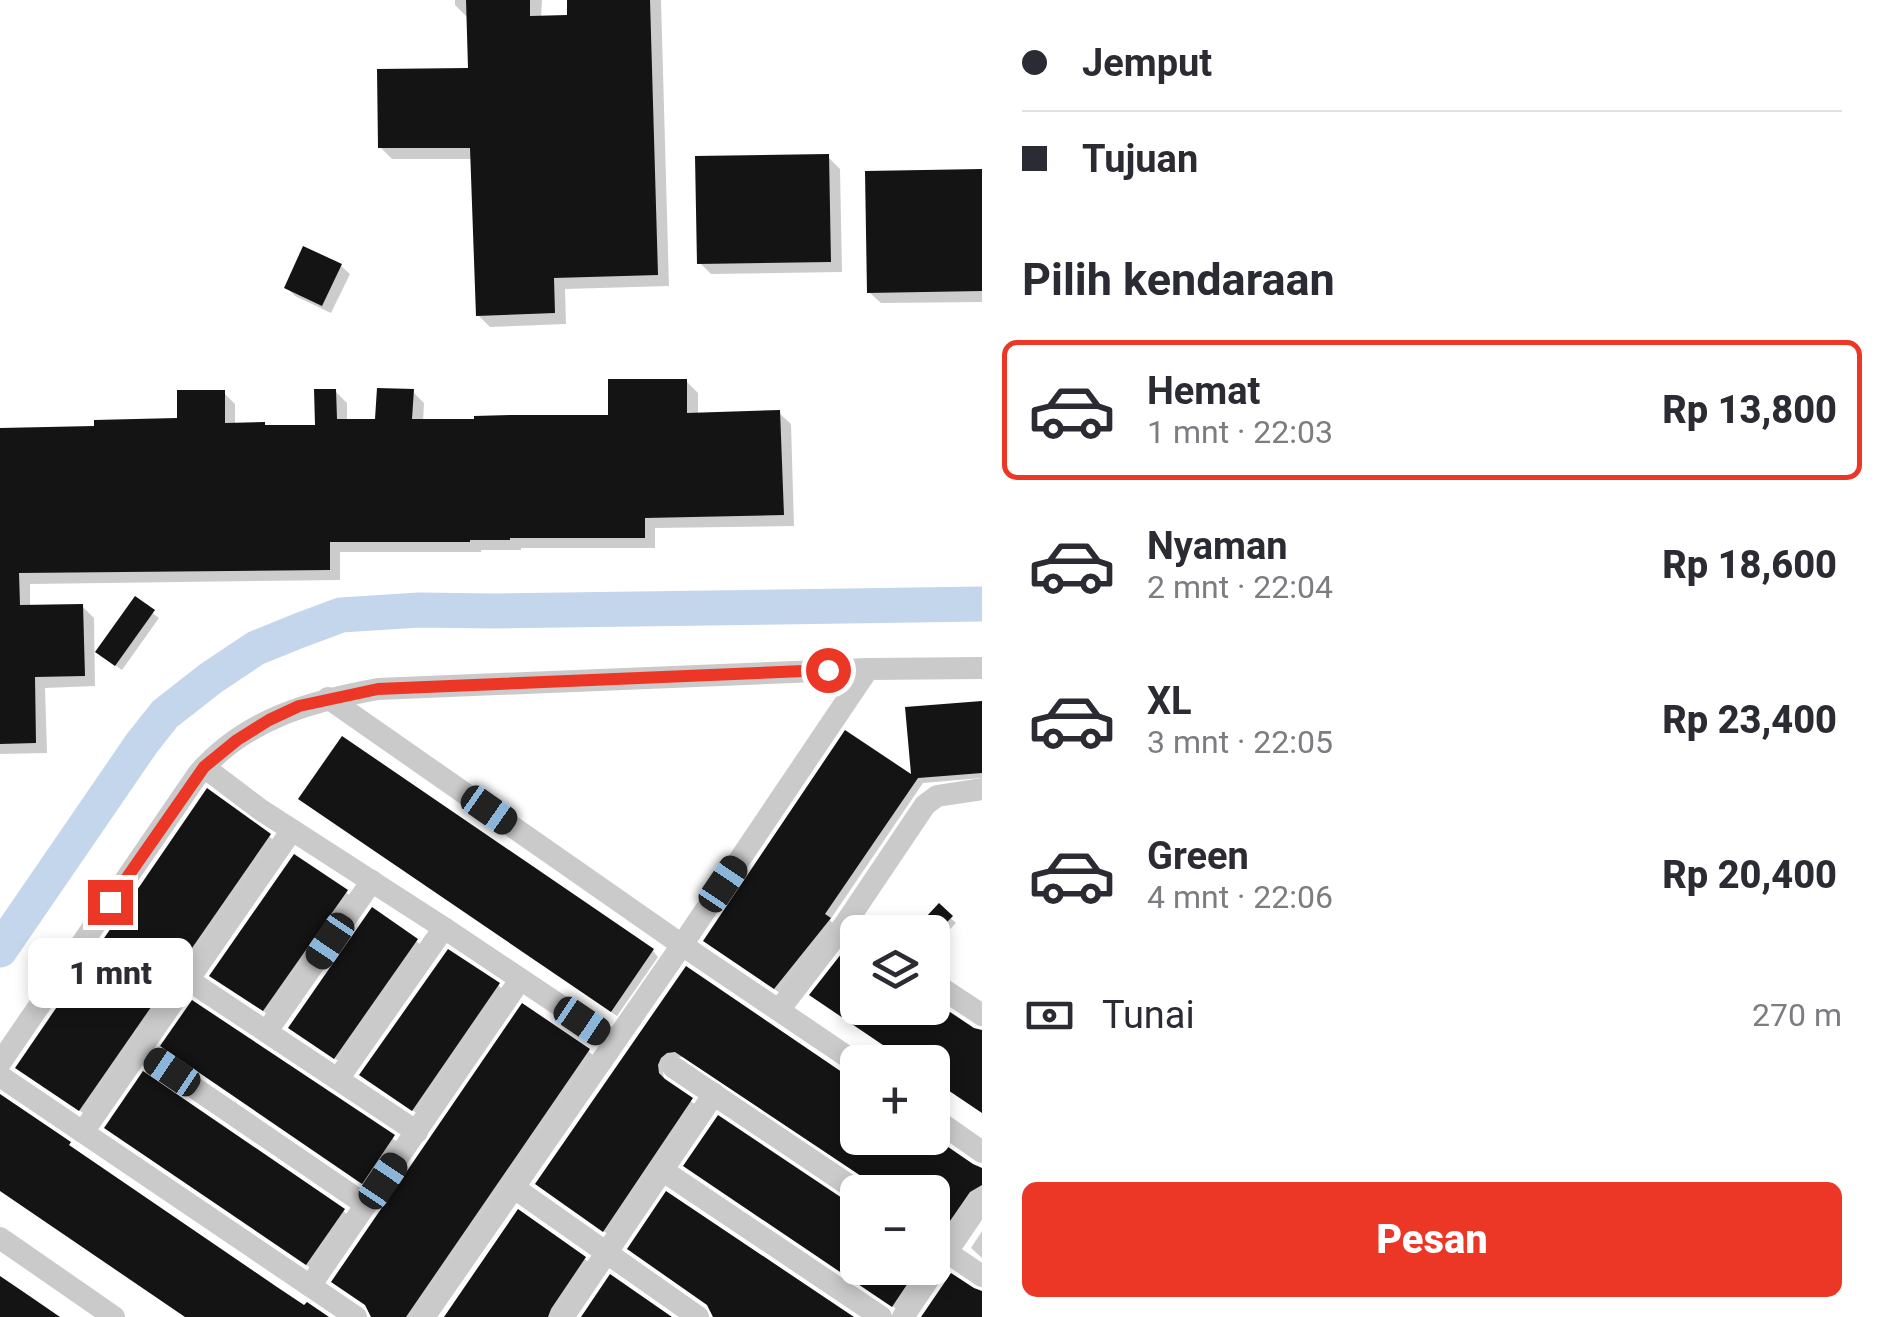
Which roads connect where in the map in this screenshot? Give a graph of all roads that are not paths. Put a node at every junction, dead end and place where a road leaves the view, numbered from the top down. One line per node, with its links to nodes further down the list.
1 (982, 668): 2 (street)
2 (868, 669): 3 (street); 11 (street)
3 (328, 698): 4 (street); 11 (street)
4 (204, 767): 6 (street); 21 (street)
5 (982, 789): 8 (street)
6 (292, 830): 7 (street); 12 (street)
7 (372, 880): 9 (street); 17 (street)
8 (860, 915)
9 (444, 928): 13 (street); 24 (street)
10 (840, 942): 15 (street)
11 (682, 945): 15 (street); 18 (street)
12 (188, 979): 17 (street); 19 (street)
13 (520, 980): 18 (street); 28 (street)
14 (950, 992): 16 (street)
15 (780, 1010): 20 (street)
16 (980, 1010)
17 (267, 1031): 24 (street)
18 (613, 1042): 32 (street)
19 (139, 1050): 27 (street); 34 (street)
20 (840, 1052)
21 (0, 1063)
22 (673, 1067): 25 (street)
23 (0, 1076): 27 (street)
24 (338, 1080): 28 (street)
25 (714, 1094): 30 (street); 31 (street)
26 (950, 1130): 29 (street)
27 (83, 1132): 41 (street)
28 (417, 1132): 34 (street)
29 (982, 1152)
30 (662, 1170): 37 (street); 47 (street)
31 (840, 1179)
32 (513, 1187): 37 (street); 44 (street)
33 (982, 1200): 35 (street)
34 (366, 1205): 41 (street)
35 (950, 1236)
36 (0, 1238): 42 (street)
37 (607, 1252): 45 (street); 46 (street)
38 (950, 1254): 39 (street)
39 (982, 1276)
40 (919, 1285): 48 (street)
41 (310, 1286): 43 (street)
42 (114, 1317)
43 (356, 1317)
44 (424, 1317)
45 (563, 1317)
46 (698, 1317)
47 (881, 1317)
48 (902, 1317)

